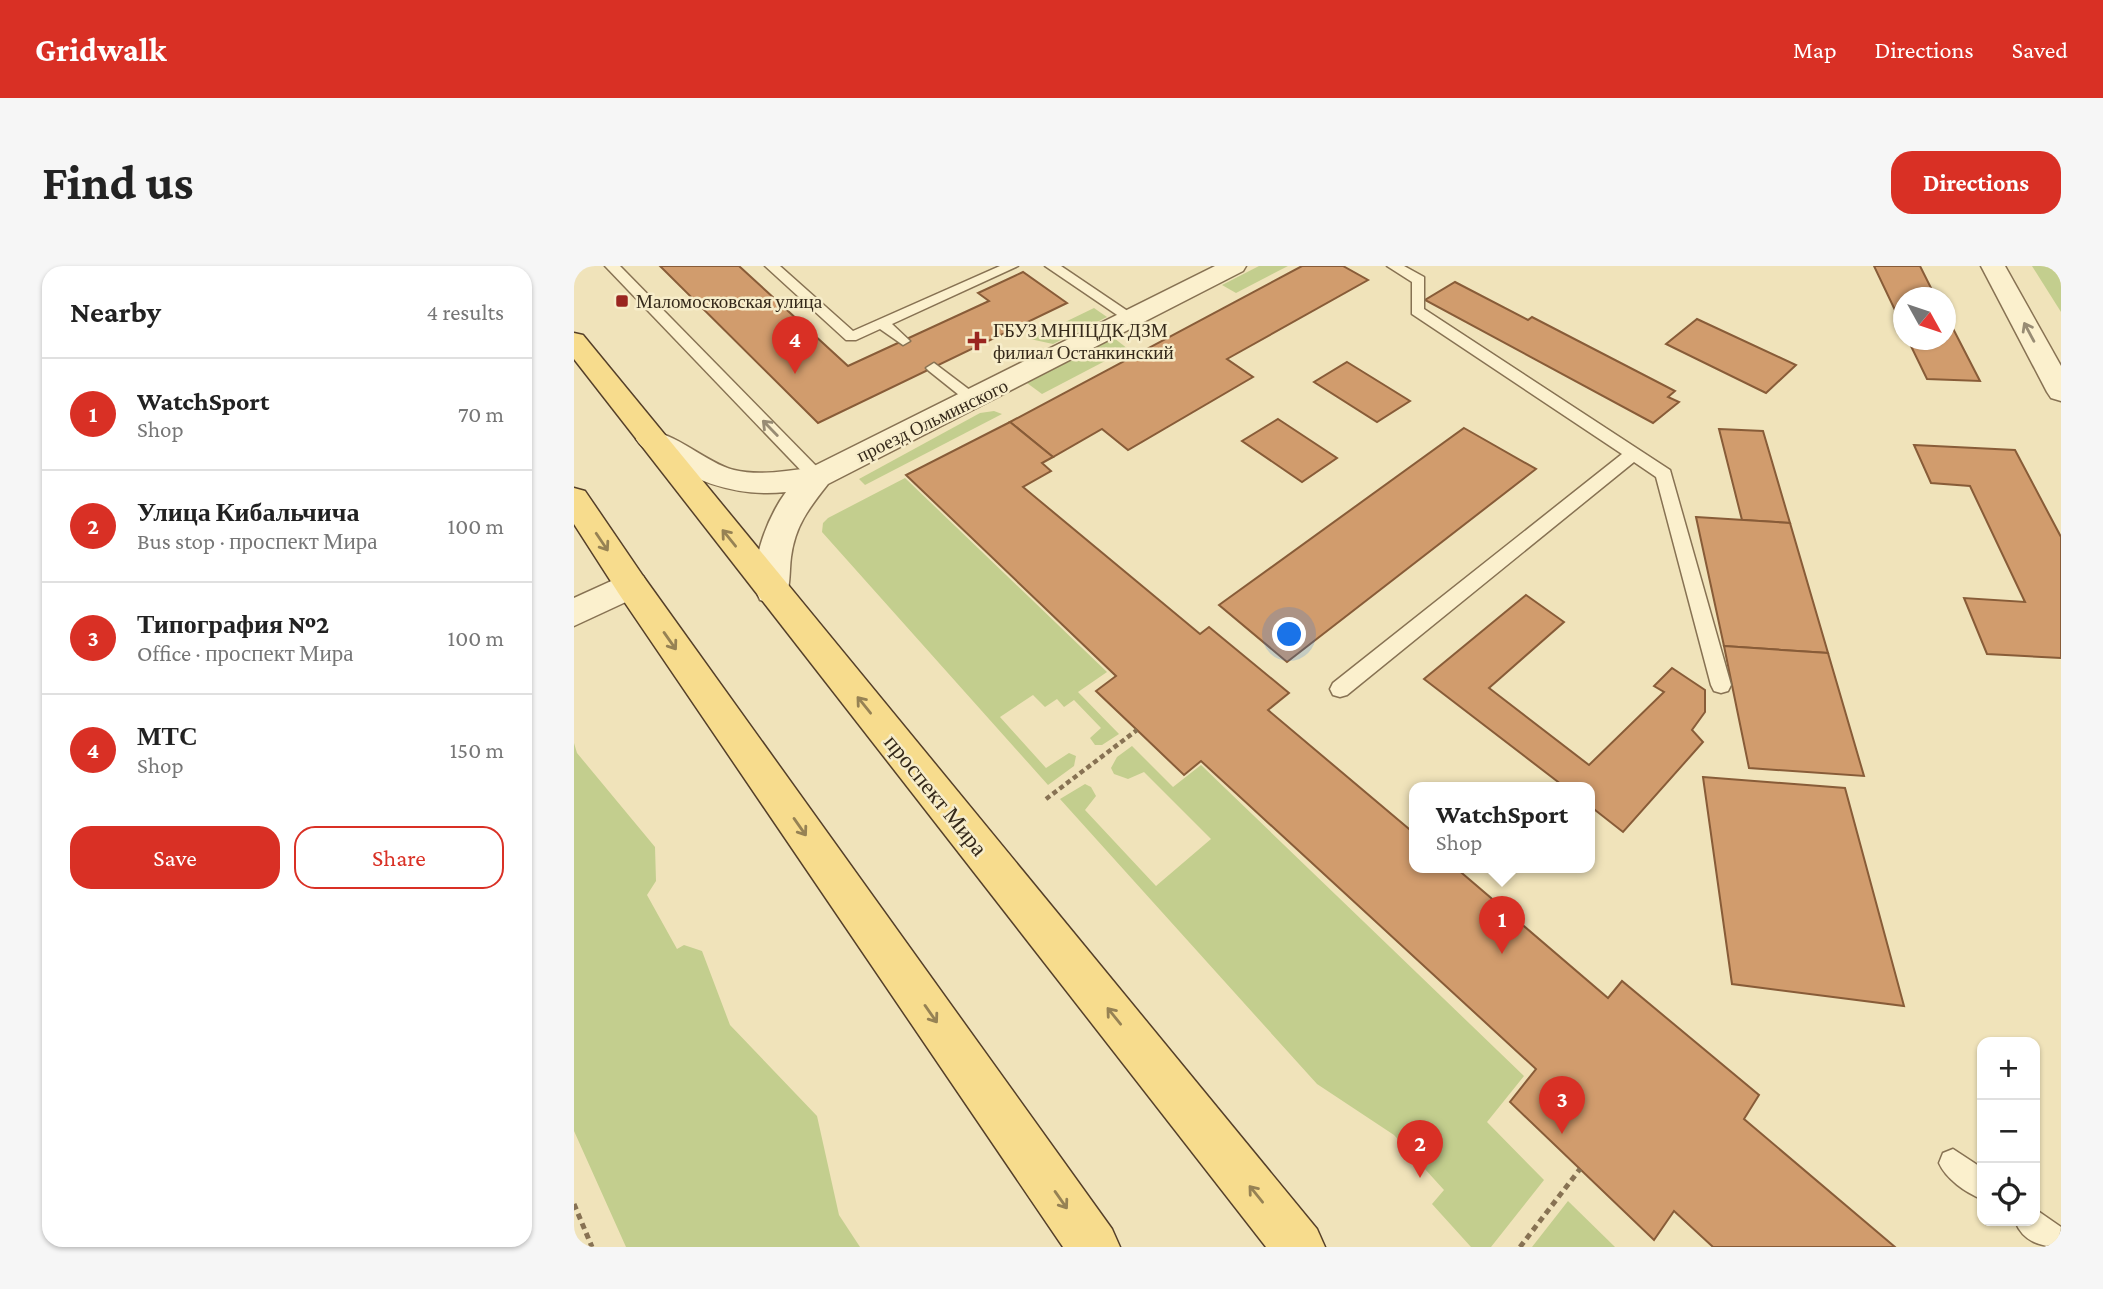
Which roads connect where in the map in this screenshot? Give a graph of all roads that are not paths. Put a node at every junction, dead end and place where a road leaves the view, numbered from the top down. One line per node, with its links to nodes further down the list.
1 (612, 266): 17 (lane, one-way to 1)
2 (772, 266): 9 (lane)
3 (1011, 266): 9 (lane)
4 (1052, 266): 8 (lane)
5 (1234, 266): 8 (street, проезд Ольминского)
6 (1394, 266): 16 (lane)
7 (1993, 266): 13 (street, one-way to 7)
8 (1131, 318): 14 (street, проезд Ольминского)
9 (883, 324): 11 (lane)
10 (574, 341): 15 (main road, проспект Мира)
11 (903, 341)
12 (934, 368): 14 (lane)
13 (2061, 393)
14 (974, 400): 17 (street, проезд Ольминского)
15 (651, 439): 17 (street, проезд Ольминского); 20 (main road, проспект Мира, one-way to 15)
16 (1633, 454): 22 (lane); 23 (lane)
17 (817, 477): 20 (street, проезд Ольминского)
18 (574, 499): 19 (main road, one-way to 19)
19 (631, 585): 21 (street); 28 (main road, one-way to 28)
20 (772, 591): 29 (main road, проспект Мира, one-way to 20)
21 (574, 614)
22 (1721, 685)
23 (1340, 689)
24 (1954, 1163): 25 (lane)
25 (1977, 1181)
26 (2036, 1226): 27 (lane)
27 (2061, 1245)
28 (1094, 1247)
29 (1299, 1247)

